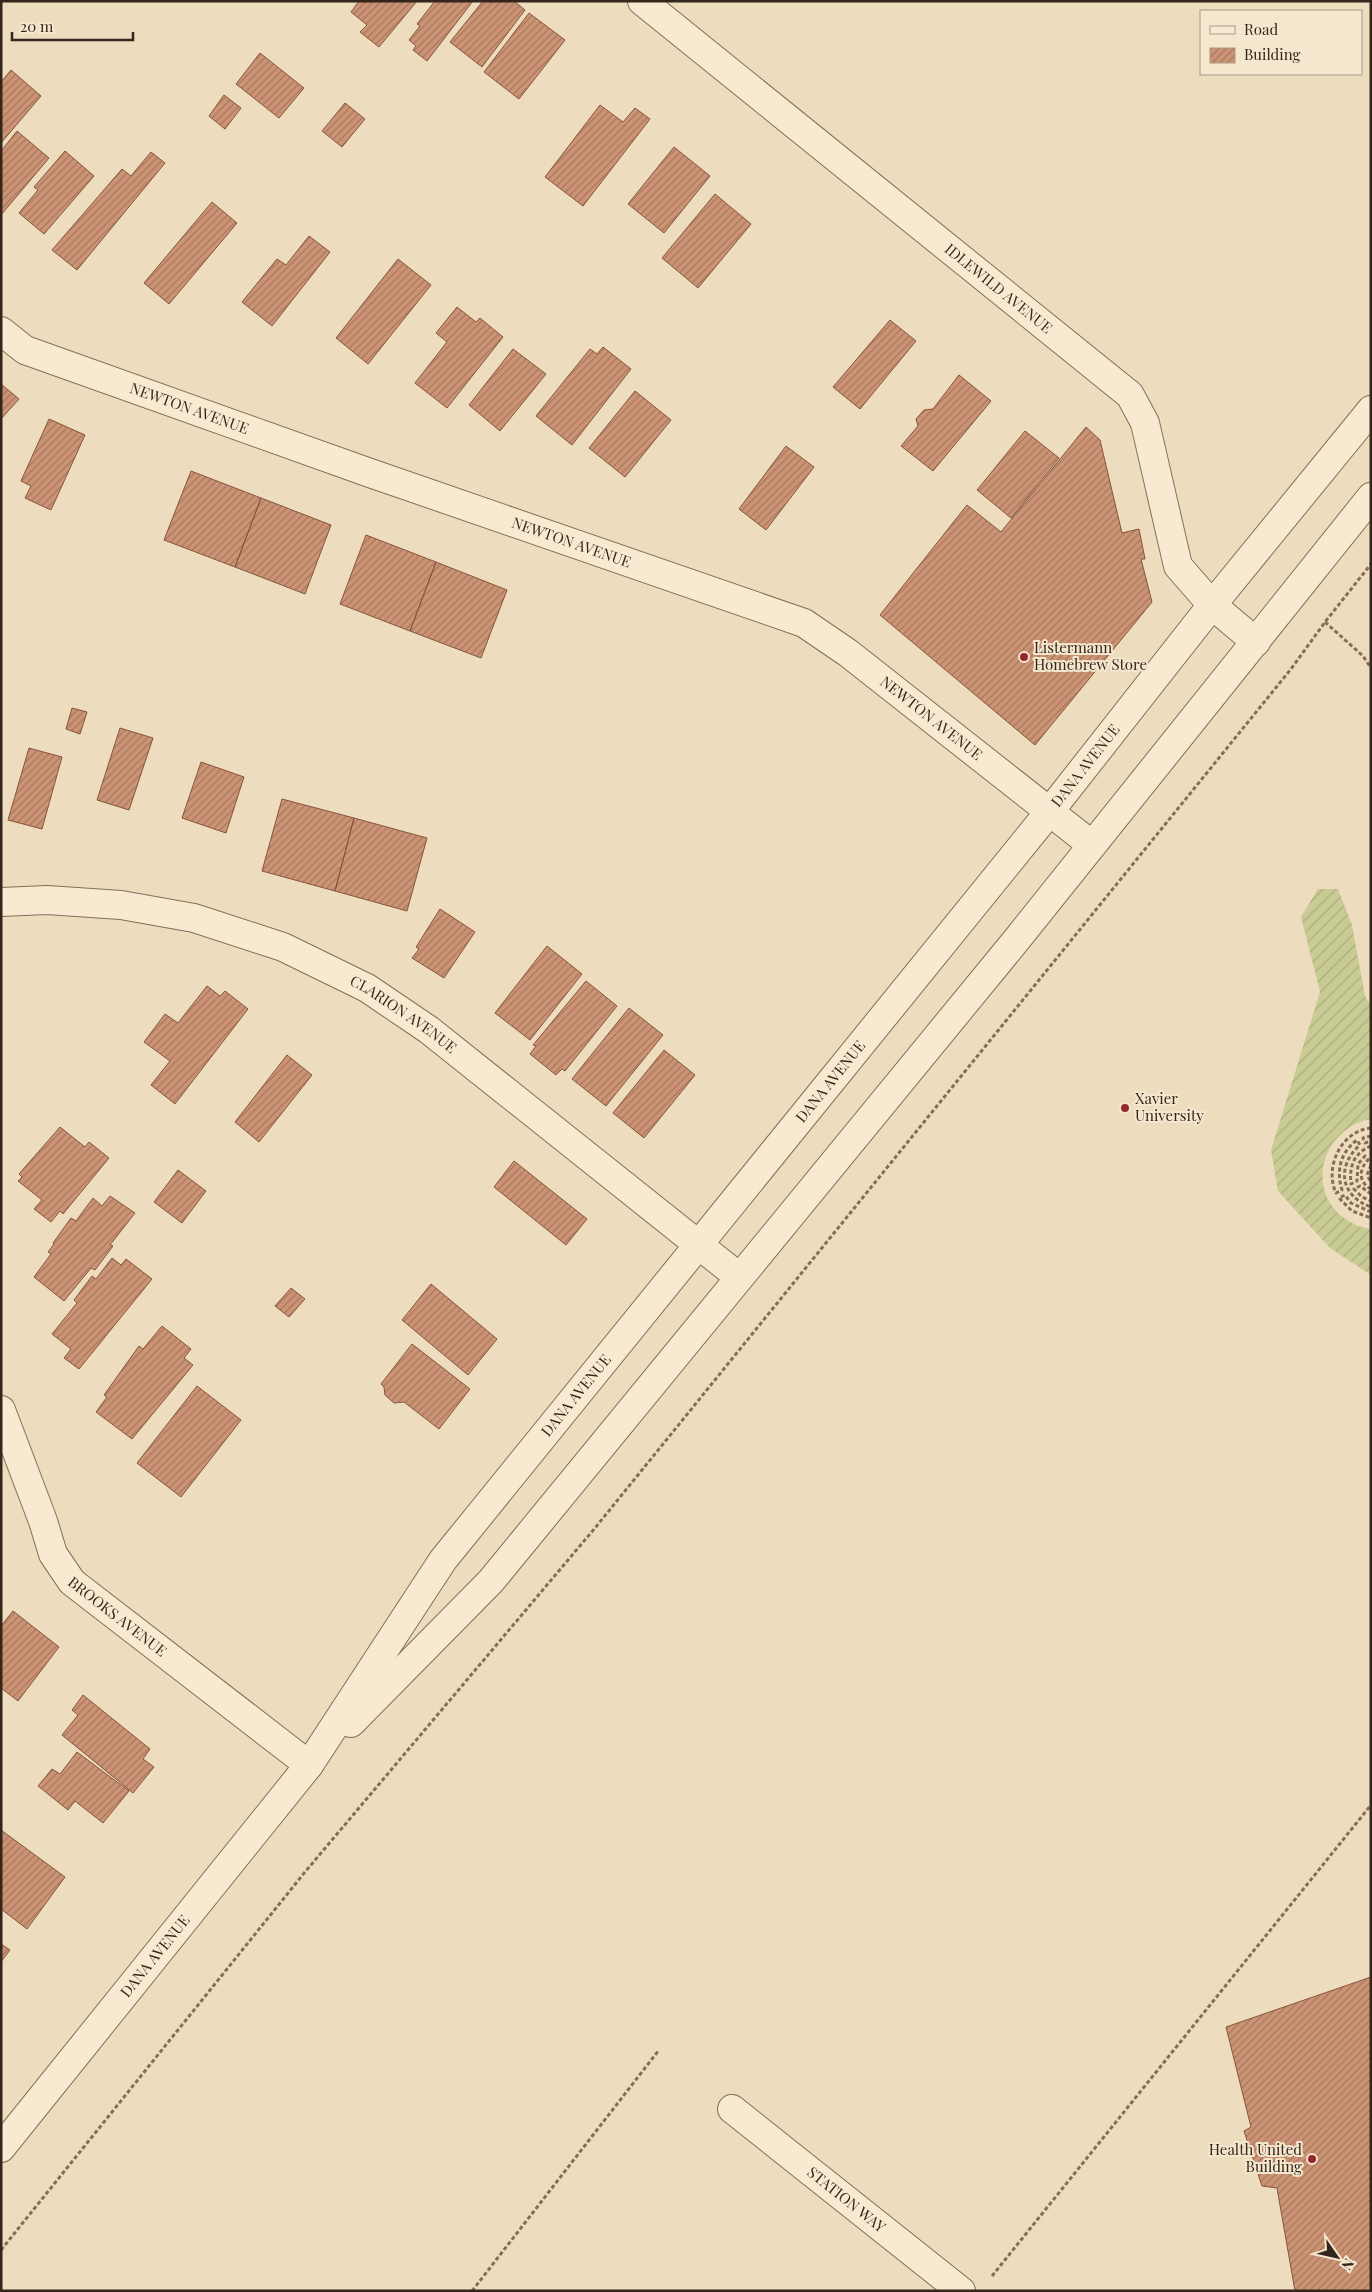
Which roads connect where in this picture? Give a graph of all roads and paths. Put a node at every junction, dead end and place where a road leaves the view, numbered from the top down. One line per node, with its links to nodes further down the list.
1 (642, 1): 6 (street, IDLEWILD AVENUE)
2 (1, 332): 10 (street, NEWTON AVENUE)
3 (1371, 410): 6 (street, DANA AVENUE)
4 (1371, 497): 8 (street, DANA AVENUE)
5 (1371, 564): 7 (path)
6 (1212, 605): 8 (street, IDLEWILD AVENUE); 10 (street, DANA AVENUE)
7 (1325, 622): 9 (path); 33 (path)
8 (1256, 642): 11 (street, DANA AVENUE)
9 (1371, 668)
10 (1050, 811): 11 (street, NEWTON AVENUE); 25 (street, DANA AVENUE)
11 (1092, 845): 26 (street, DANA AVENUE)
12 (1, 902): 25 (street, CLARION AVENUE)
13 (1371, 1128): 22 (path)
14 (1371, 1136): 15 (path)
15 (1371, 1141)
16 (1371, 1146): 19 (path)
17 (1371, 1165): 18 (path)
18 (1371, 1182)
19 (1371, 1189)
20 (1371, 1194): 21 (path)
21 (1371, 1201)
22 (1371, 1207)
23 (1371, 1212): 24 (path)
24 (1371, 1218)
25 (698, 1244): 26 (street, CLARION AVENUE); 28 (street, DANA AVENUE)
26 (739, 1277): 28 (street, DANA AVENUE)
27 (1, 1410): 28 (street, BROOKS AVENUE)
28 (309, 1765): 32 (street, DANA AVENUE)
29 (1371, 1805): 34 (path)
30 (659, 2050): 35 (path)
31 (732, 2109): 36 (street, STATION WAY)
32 (1, 2148)
33 (1, 2250)
34 (988, 2280)
35 (472, 2291)
36 (961, 2291)

